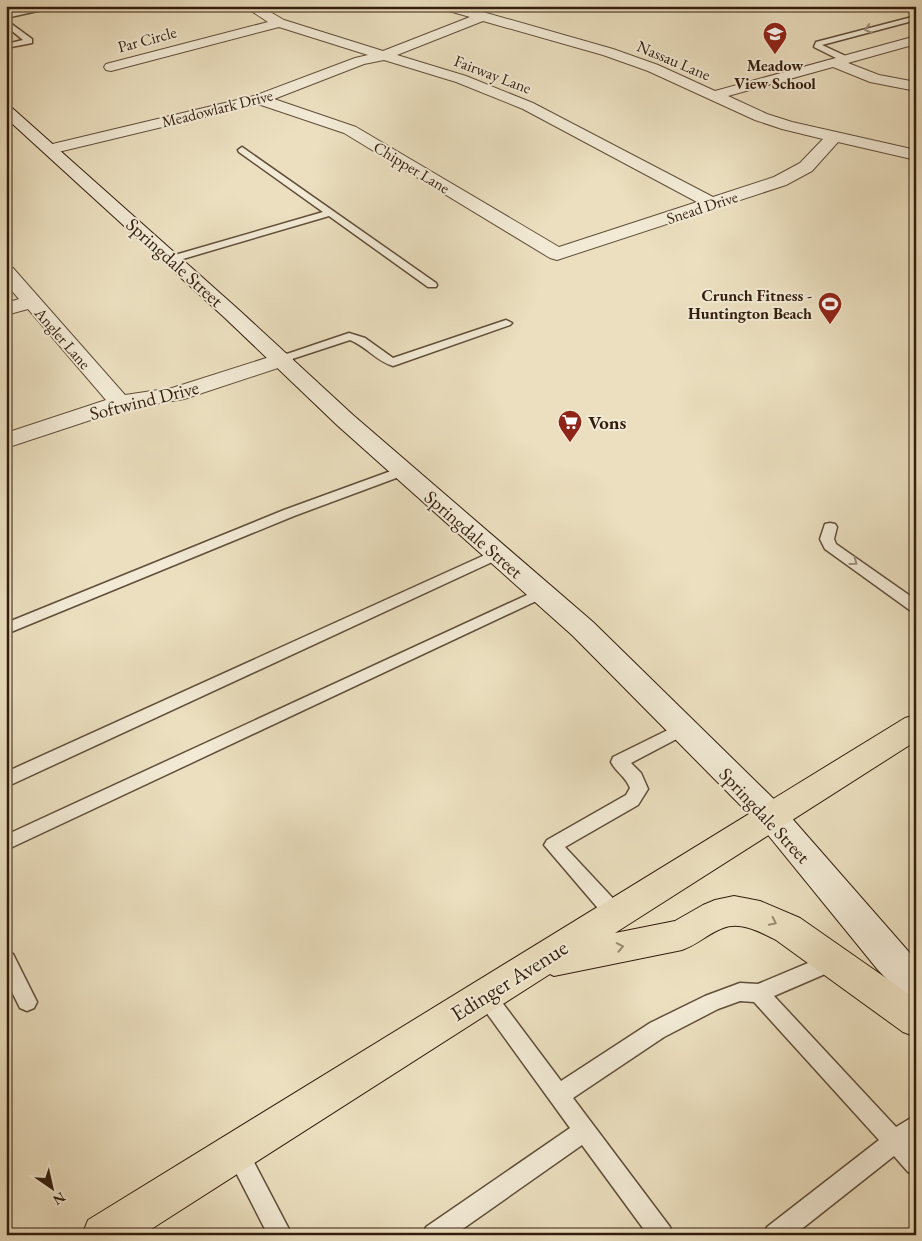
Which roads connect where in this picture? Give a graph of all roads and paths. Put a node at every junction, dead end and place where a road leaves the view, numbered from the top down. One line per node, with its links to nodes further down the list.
1 (57, 6): 4 (lane)
2 (250, 6): 8 (street, Fairway Lane)
3 (447, 6): 5 (street, Nassau Lane)
4 (6, 16)
5 (483, 16): 11 (street, Meadowlark Drive); 15 (street, Nassau Lane)
6 (916, 18): 12 (lane, one-way to 12)
7 (6, 22): 10 (lane)
8 (279, 23): 11 (street, Fairway Lane); 13 (street, Par Circle)
9 (916, 40): 12 (street)
10 (6, 46)
11 (382, 56): 16 (street, Meadowlark Drive); 22 (street, Fairway Lane)
12 (841, 62): 14 (street); 15 (street)
13 (111, 67)
14 (916, 87)
15 (713, 96): 18 (street, Nassau Lane)
16 (265, 101): 20 (street, Meadowlark Drive); 24 (street, Chipper Lane)
17 (6, 110): 20 (street, Springdale Street)
18 (834, 137): 21 (street, Nassau Lane); 22 (street, Snead Drive)
19 (242, 150): 23 (lane)
20 (53, 152): 25 (street, Springdale Street)
21 (916, 155)
22 (713, 204): 24 (street, Snead Drive)
23 (330, 213): 25 (lane); 27 (lane)
24 (557, 254)
25 (172, 259): 31 (street, Springdale Street)
26 (6, 272): 28 (street, Angler Lane)
27 (432, 286)
28 (32, 302): 29 (street); 32 (street, Angler Lane)
29 (6, 309)
30 (506, 323): 31 (lane)
31 (282, 359): 32 (street, Softwind Drive); 34 (street, Springdale Street)
32 (120, 403): 33 (street, Softwind Drive)
33 (6, 441)
34 (402, 471): 36 (street, Springdale Street); 39 (lane)
35 (830, 527): 38 (lane, one-way to 38)
36 (498, 554): 37 (street, Springdale Street); 42 (lane)
37 (542, 593): 41 (street, Springdale Street); 44 (lane)
38 (916, 607)
39 (6, 629)
40 (916, 726): 43 (main road, Edinger Avenue)
41 (682, 729): 43 (street, Springdale Street); 45 (lane)
42 (6, 780)
43 (771, 816): 45 (main road, Edinger Avenue); 49 (street, Springdale Street)
44 (6, 843)
45 (615, 914): 48 (main road, Edinger Avenue)
46 (6, 960): 52 (lane)
47 (832, 962): 48 (main road, one-way to 47); 50 (lane); 53 (main road)
48 (537, 963): 51 (main road, Edinger Avenue)
49 (916, 985)
50 (759, 993): 54 (lane); 57 (lane)
51 (486, 995): 54 (lane); 58 (main road, Edinger Avenue)
52 (26, 1002)
53 (916, 1020)
54 (559, 1095): 56 (lane)
55 (916, 1126): 57 (lane)
56 (585, 1130): 62 (lane); 63 (lane)
57 (894, 1141): 59 (lane); 64 (lane)
58 (236, 1151): 60 (main road, Edinger Avenue); 61 (lane)
59 (916, 1164)
60 (103, 1235)
61 (281, 1235)
62 (434, 1235)
63 (662, 1235)
64 (775, 1235)

